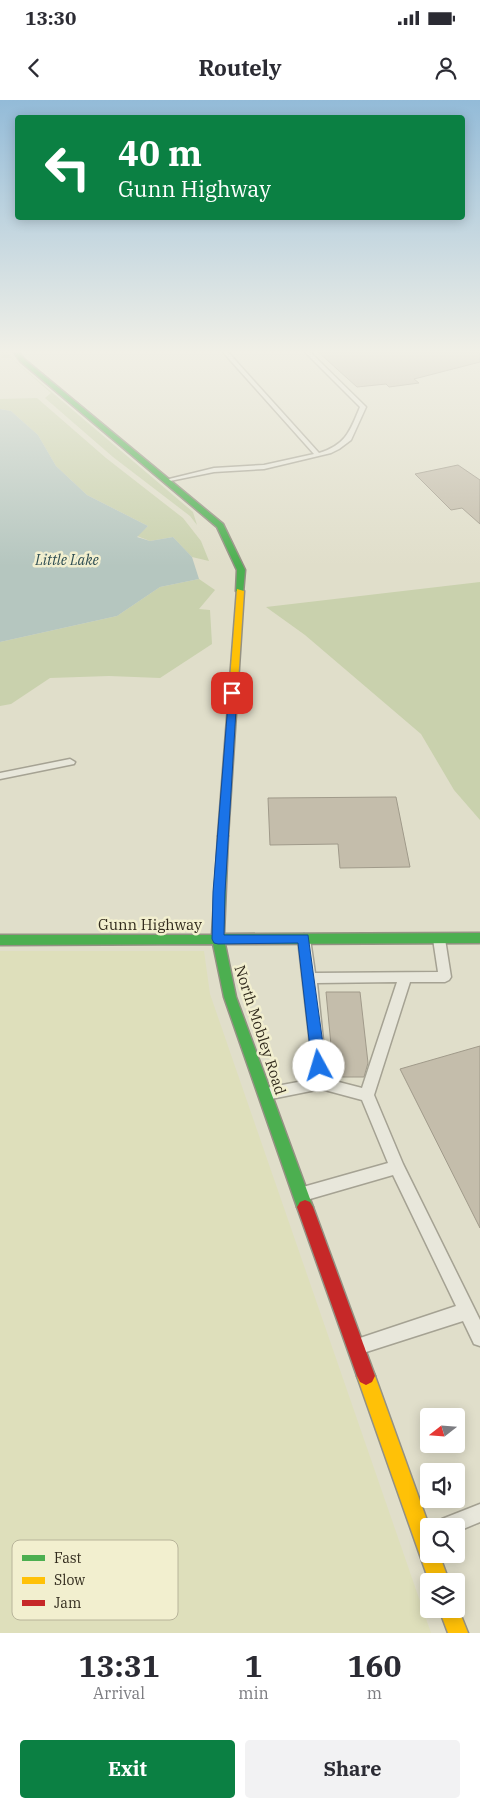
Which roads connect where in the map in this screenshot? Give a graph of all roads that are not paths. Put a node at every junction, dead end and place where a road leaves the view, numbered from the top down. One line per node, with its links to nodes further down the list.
1 (97, 423): 5 (street, North Mobley Road)
2 (289, 423): 4 (lane)
3 (357, 423): 4 (lane)
4 (318, 455): 5 (lane)
5 (167, 481): 9 (street, North Mobley Road)
6 (70, 762): 7 (lane)
7 (0, 776)
8 (480, 938): 11 (street, Gunn Highway)
9 (218, 939): 10 (street, Gunn Highway); 12 (street, Gunn Highway); 16 (street, North Mobley Road)
10 (304, 939): 11 (street, Gunn Highway); 14 (lane)
11 (439, 939): 13 (lane)
12 (0, 940)
13 (405, 977): 14 (lane); 17 (lane)
14 (310, 978): 15 (lane)
15 (321, 1083): 16 (lane); 17 (lane)
16 (265, 1094): 19 (street, North Mobley Road)
17 (367, 1095): 18 (lane)
18 (397, 1166): 19 (lane); 20 (lane)
19 (301, 1195): 22 (street, North Mobley Road)
20 (467, 1311): 21 (lane); 22 (lane)
21 (480, 1338)
22 (356, 1348): 25 (street, North Mobley Road)
23 (480, 1513): 24 (lane)
24 (465, 1519)
25 (420, 1522)
26 (452, 1618): 27 (street)
27 (458, 1633)

